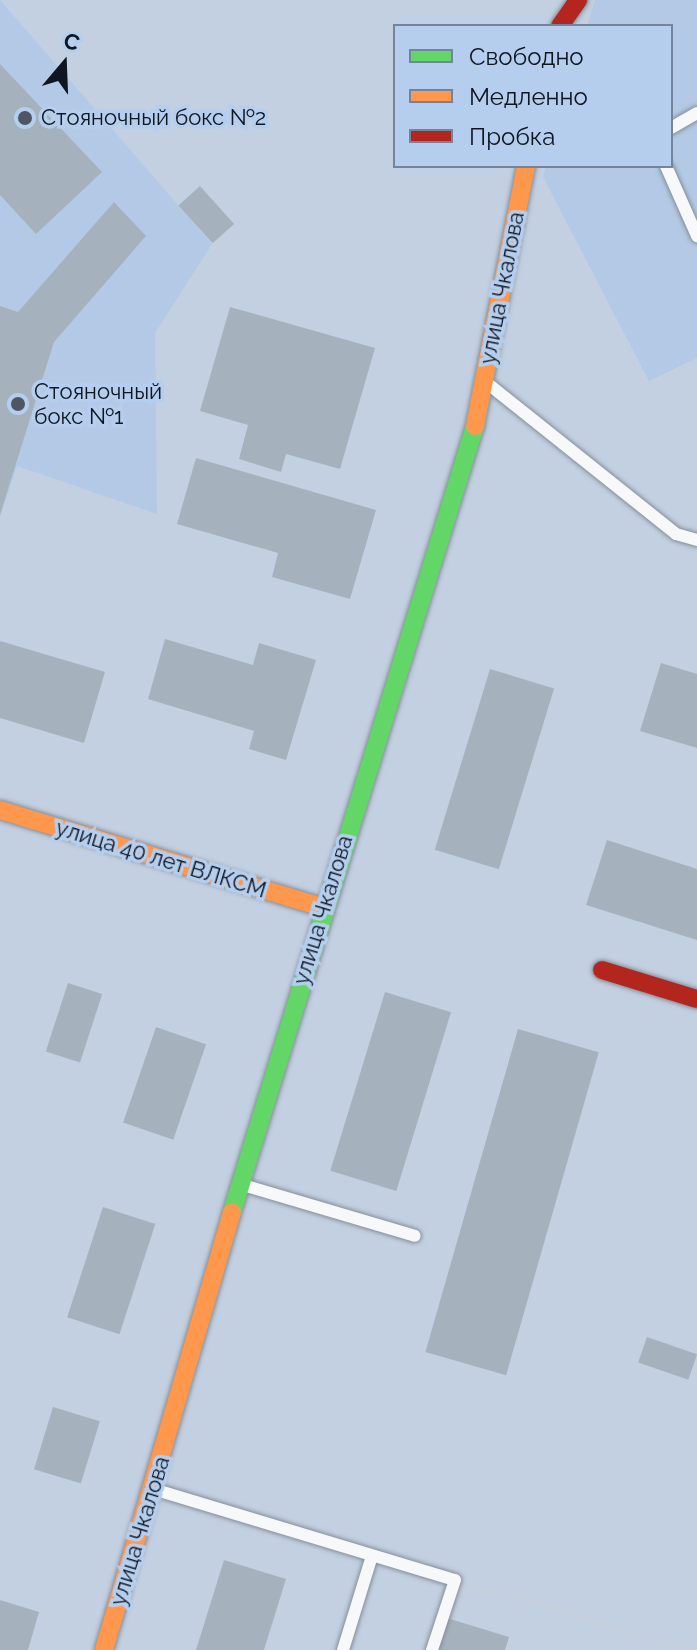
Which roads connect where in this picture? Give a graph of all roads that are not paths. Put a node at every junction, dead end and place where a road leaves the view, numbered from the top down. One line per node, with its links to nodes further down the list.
1 (578, 0): 2 (street)
2 (561, 24)
3 (697, 113): 4 (lane)
4 (673, 127)
5 (526, 168): 8 (street, улица Чкалова)
6 (667, 168): 7 (lane)
7 (697, 236)
8 (484, 381): 9 (lane); 11 (street, улица Чкалова)
9 (697, 540)
10 (0, 810): 11 (street, улица 40 лет ВЛКСМ)
11 (322, 907): 14 (street, улица Чкалова)
12 (602, 970): 13 (street)
13 (697, 999)
14 (243, 1185): 15 (lane); 16 (street, улица Чкалова)
15 (415, 1236)
16 (153, 1489): 17 (lane); 18 (street, улица Чкалова)
17 (371, 1559): 19 (lane); 20 (lane)
18 (104, 1650)
19 (343, 1650)
20 (432, 1650)

